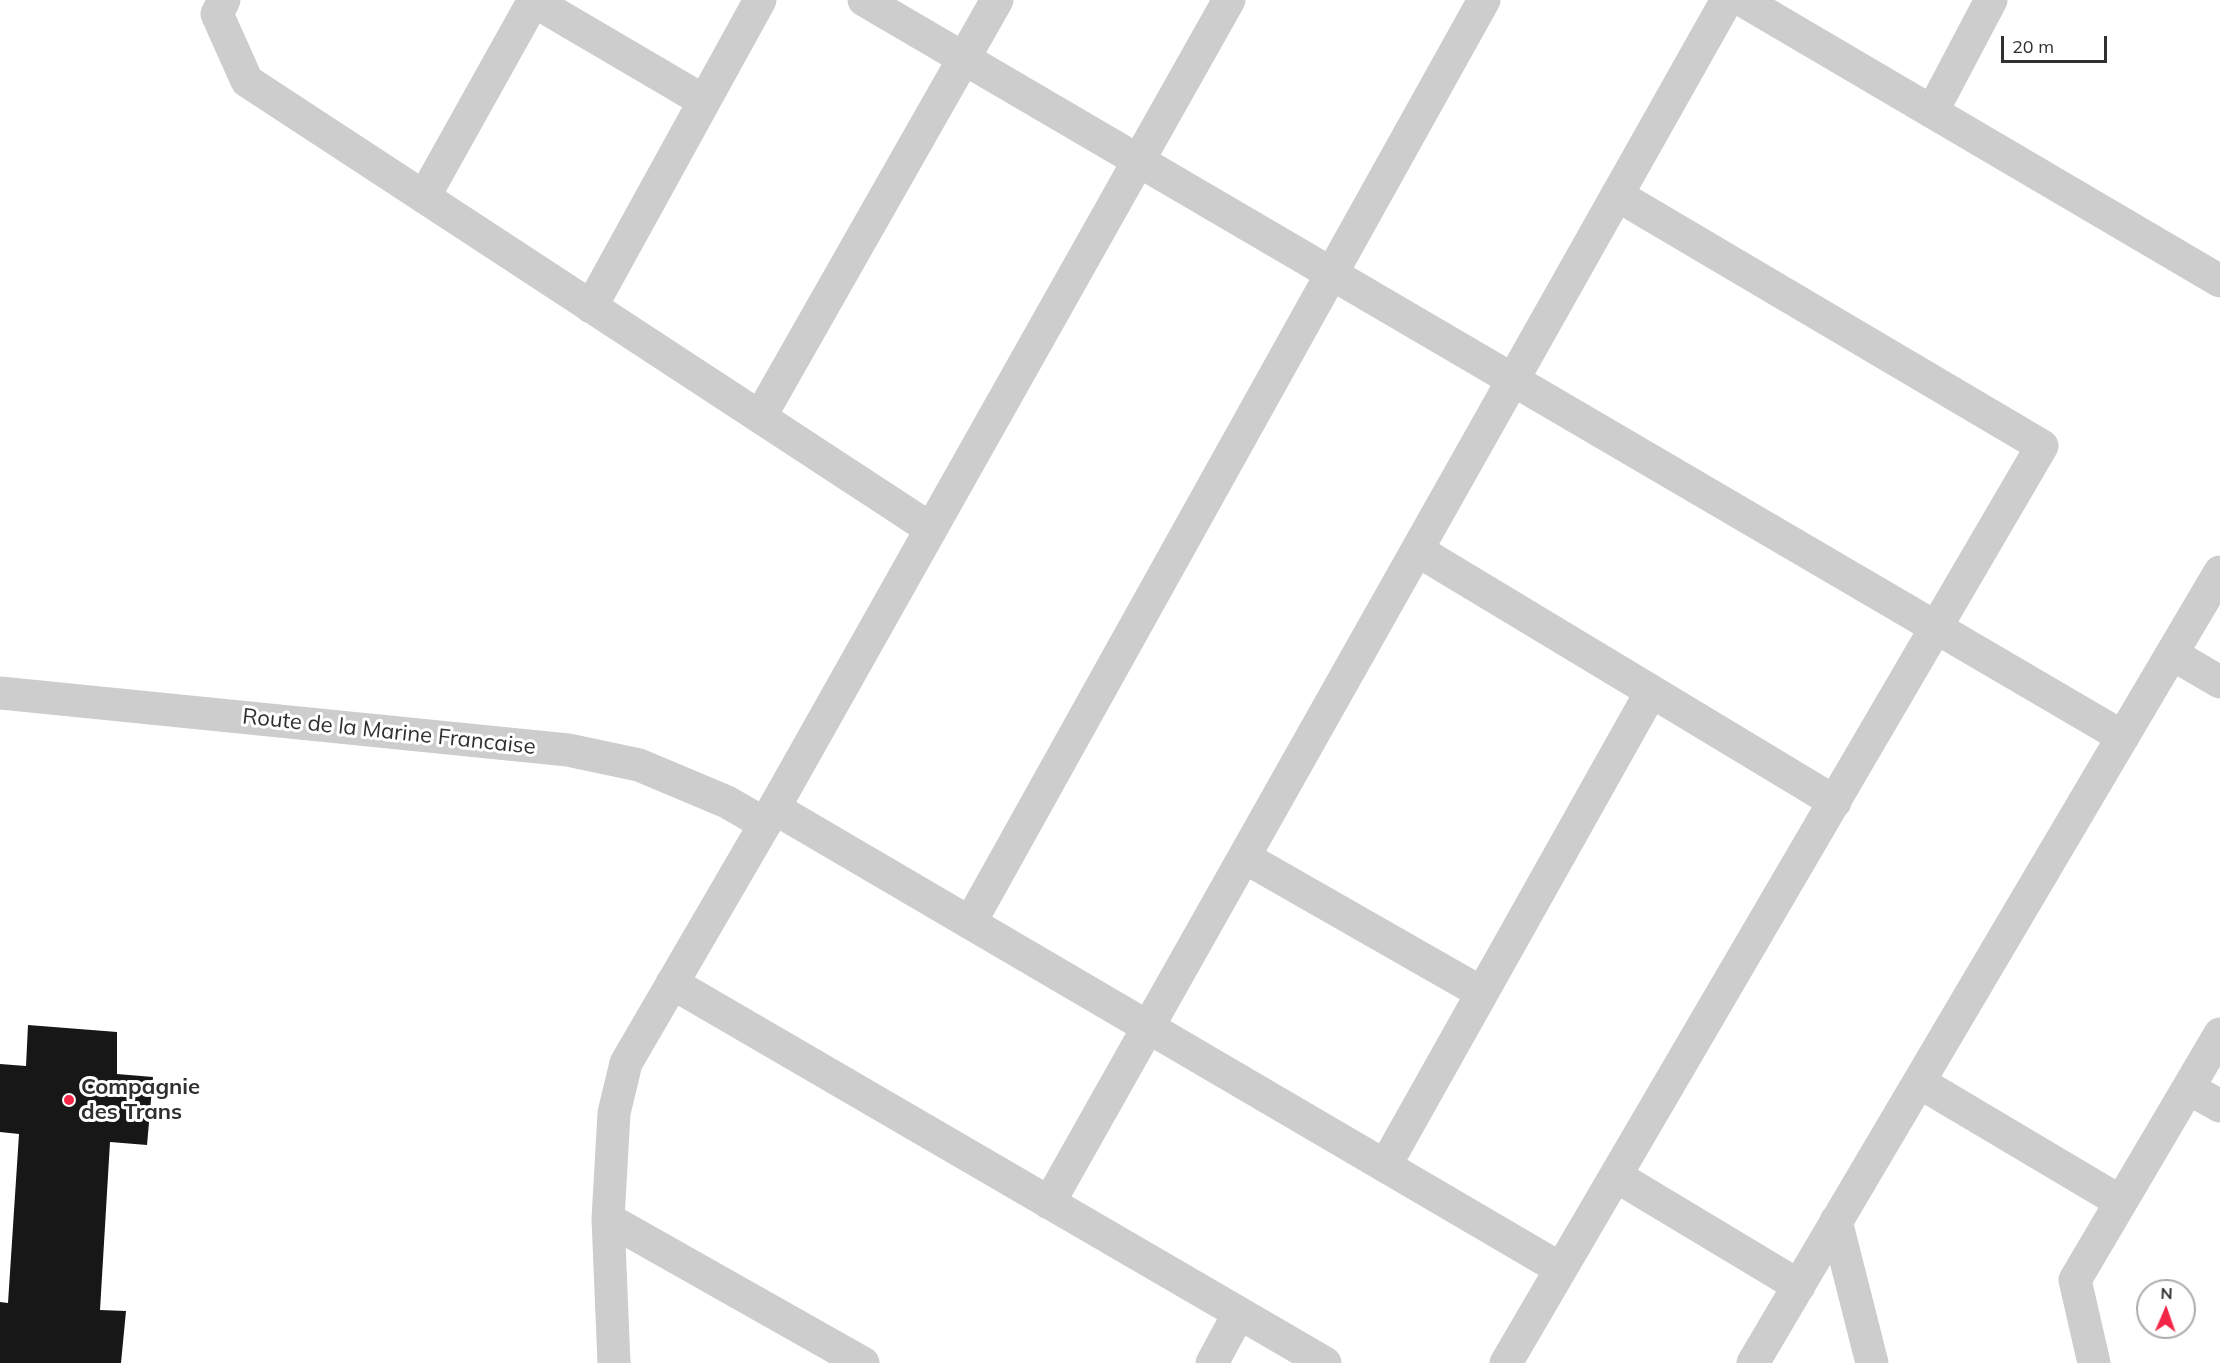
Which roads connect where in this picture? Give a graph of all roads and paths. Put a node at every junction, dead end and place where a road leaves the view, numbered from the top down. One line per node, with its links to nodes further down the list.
1 (224, 0): 16 (street)
2 (533, 0): 12 (street); 16 (street)
3 (760, 0): 12 (street)
4 (864, 0): 11 (street)
5 (997, 0): 11 (street)
6 (1229, 0): 14 (street)
7 (1484, 0): 17 (street)
8 (1727, 0): 15 (street)
9 (1742, 0): 13 (street)
10 (1991, 0): 13 (street)
11 (964, 58): 14 (street); 21 (street)
12 (704, 100): 19 (street)
13 (1932, 112): 18 (street)
14 (1138, 160): 17 (street); 22 (street)
15 (1617, 195): 20 (street); 25 (street)
16 (424, 197): 19 (street)
17 (1331, 273): 20 (street); 34 (street)
18 (2220, 281)
19 (591, 307): 21 (street)
20 (1513, 380): 23 (street); 25 (street)
21 (760, 417): 22 (street)
22 (931, 529): 32 (street)
23 (1417, 550): 28 (street); 33 (street)
24 (2220, 572): 26 (street)
25 (1936, 627): 30 (street); 31 (street)
26 (2172, 654): 27 (street); 30 (street)
27 (2220, 682)
28 (1650, 692): 31 (street); 36 (street)
29 (0, 693): 32 (street, Route de la Marine Francaise)
30 (2123, 737): 39 (street)
31 (1834, 802): 43 (street)
32 (770, 816): 34 (street, Route de la Marine Francaise); 35 (street)
33 (1244, 857): 36 (street); 37 (street)
34 (969, 923): 37 (street, Route de la Marine Francaise)
35 (672, 984): 45 (street); 46 (street)
36 (1482, 993): 42 (street)
37 (1148, 1027): 42 (street, Route de la Marine Francaise); 45 (street)
38 (2220, 1034): 40 (street)
39 (1919, 1082): 44 (street); 47 (street)
40 (2188, 1088): 41 (street); 44 (street)
41 (2220, 1106)
42 (1385, 1166): 48 (street, Route de la Marine Francaise)
43 (1616, 1176): 48 (street); 49 (street)
44 (2121, 1202): 58 (street)
45 (1049, 1203): 50 (street)
46 (608, 1219): 51 (street); 52 (street)
47 (1836, 1221): 49 (street); 57 (street)
48 (1561, 1269): 55 (street)
49 (1799, 1286): 56 (street)
50 (1239, 1313): 53 (street); 54 (street)
51 (614, 1363)
52 (863, 1363)
53 (1212, 1363)
54 (1325, 1363)
55 (1506, 1363)
56 (1753, 1363)
57 (1872, 1363)
58 (2094, 1363)

